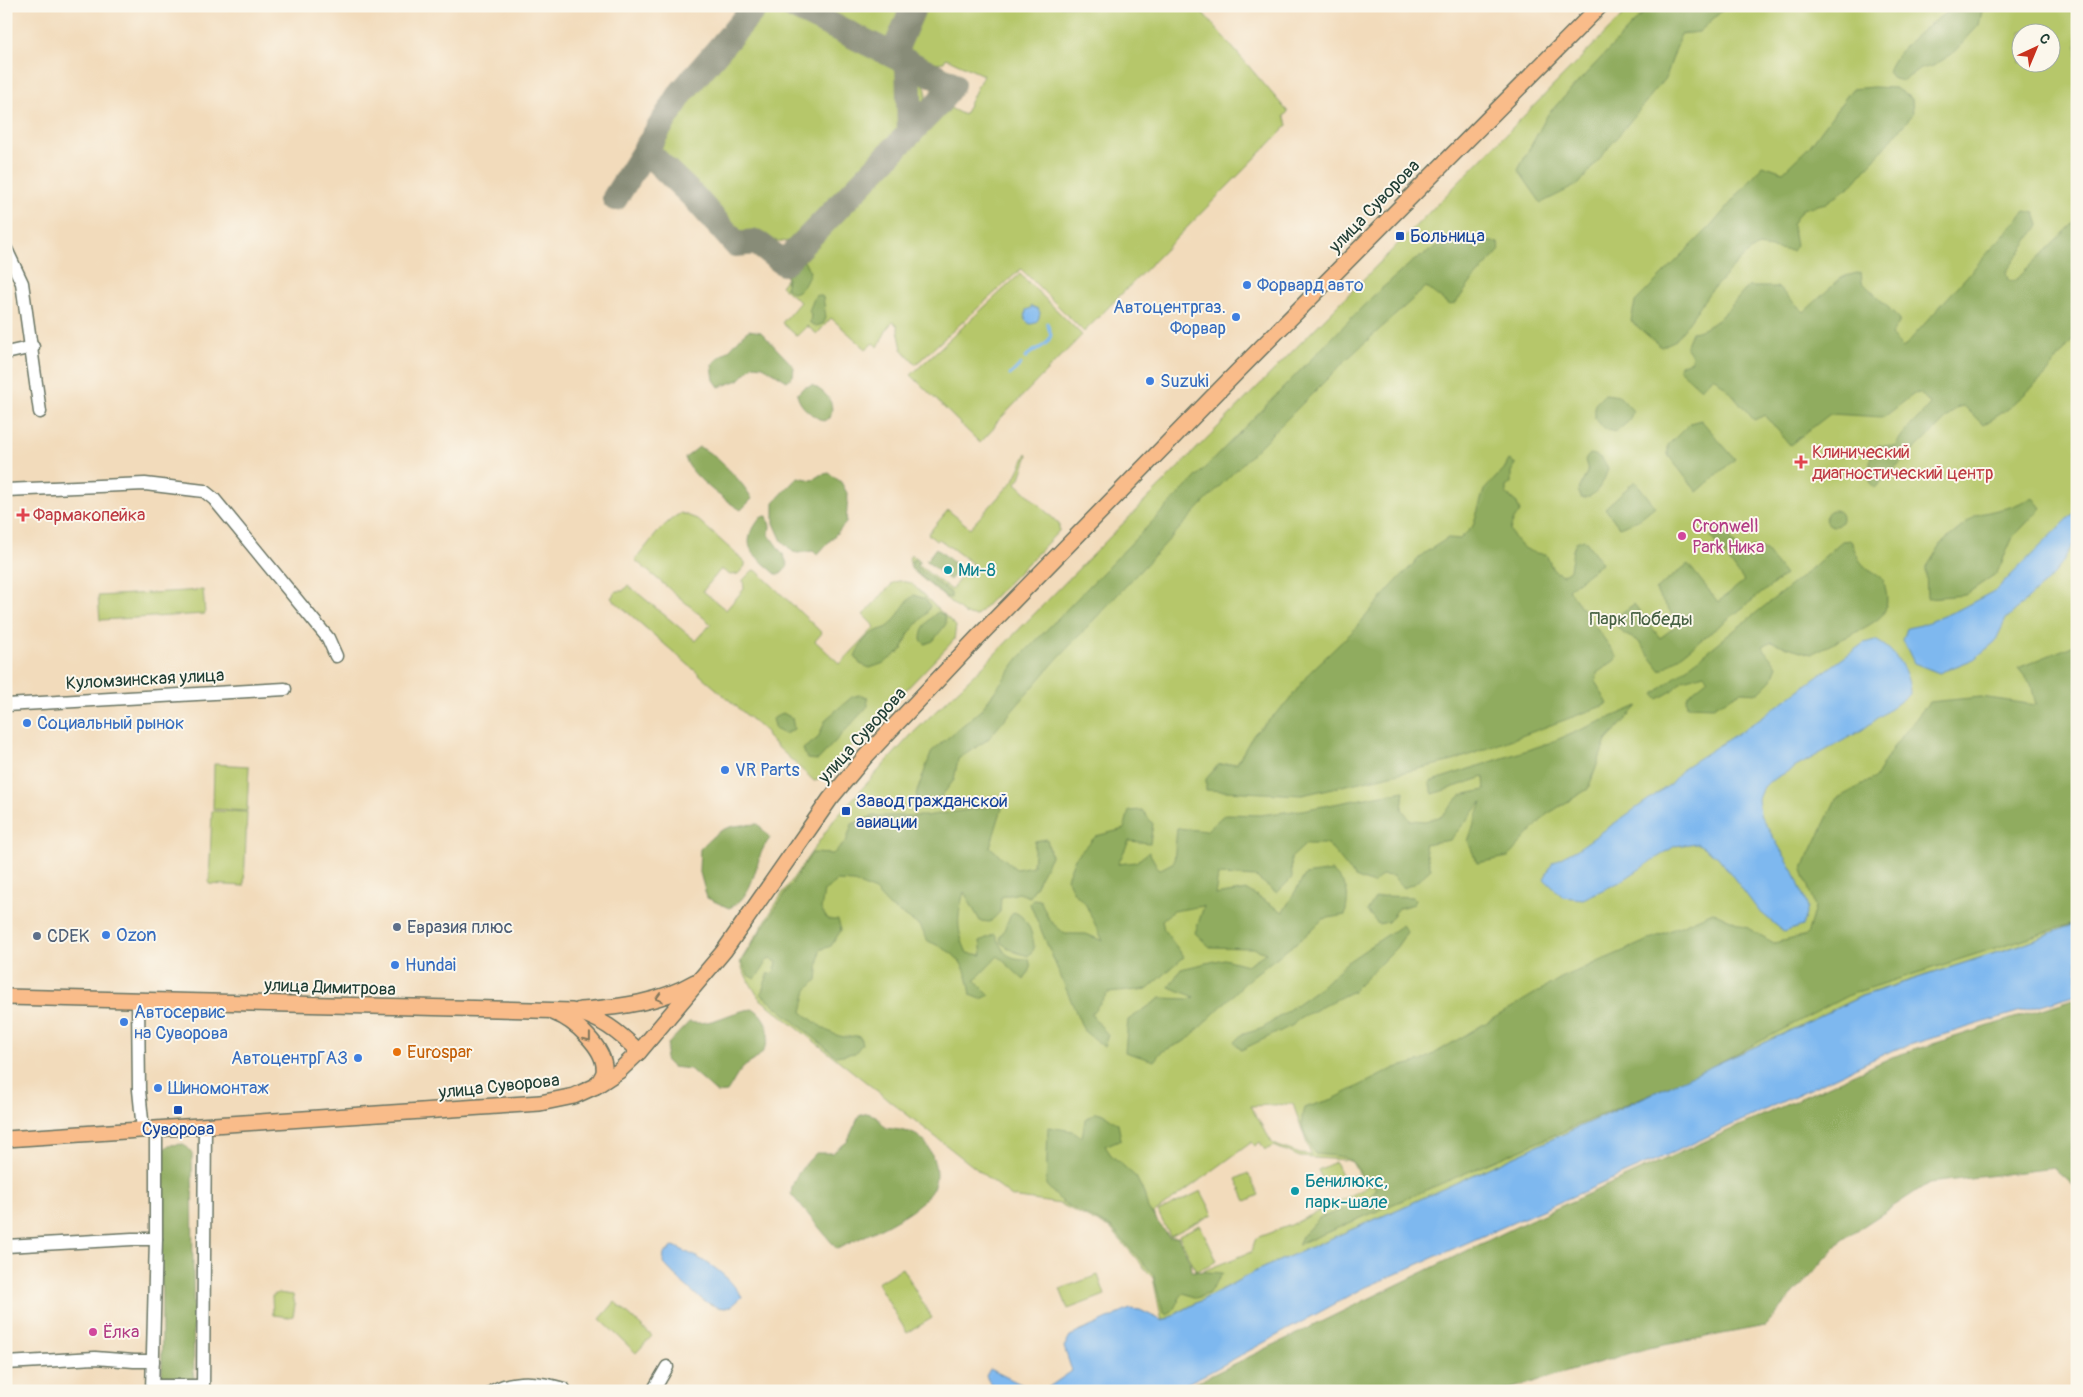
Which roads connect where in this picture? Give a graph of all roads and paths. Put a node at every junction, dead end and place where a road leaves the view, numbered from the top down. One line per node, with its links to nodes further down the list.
1 (1600, 6): 10 (main road, улица Суворова)
2 (6, 249): 3 (street)
3 (33, 348): 4 (street); 5 (street)
4 (6, 353)
5 (40, 412)
6 (6, 490): 7 (street)
7 (336, 656)
8 (285, 689): 9 (street, Куломзинская улица)
9 (6, 705)
10 (702, 978): 14 (main road, one-way to 14); 15 (main road, улица Суворова)
11 (6, 997): 12 (main road, улица Димитрова)
12 (138, 1001): 13 (main road, улица Димитрова); 18 (street)
13 (549, 1011): 14 (main road, улица Димитрова); 16 (main road, one-way to 16)
14 (572, 1011): 15 (main road, улица Димитрова)
15 (639, 1052): 16 (main road, улица Суворова)
16 (596, 1086): 17 (main road, улица Суворова)
17 (205, 1126): 18 (main road, улица Суворова); 26 (street)
18 (149, 1130): 19 (main road, улица Суворова); 20 (street)
19 (6, 1139)
20 (156, 1240): 21 (street); 22 (street)
21 (6, 1246)
22 (152, 1360): 23 (street); 25 (street)
23 (6, 1363)
24 (667, 1367): 29 (street)
25 (152, 1388): 26 (street)
26 (203, 1389)
27 (564, 1390): 28 (street)
28 (493, 1391)
29 (653, 1391)

